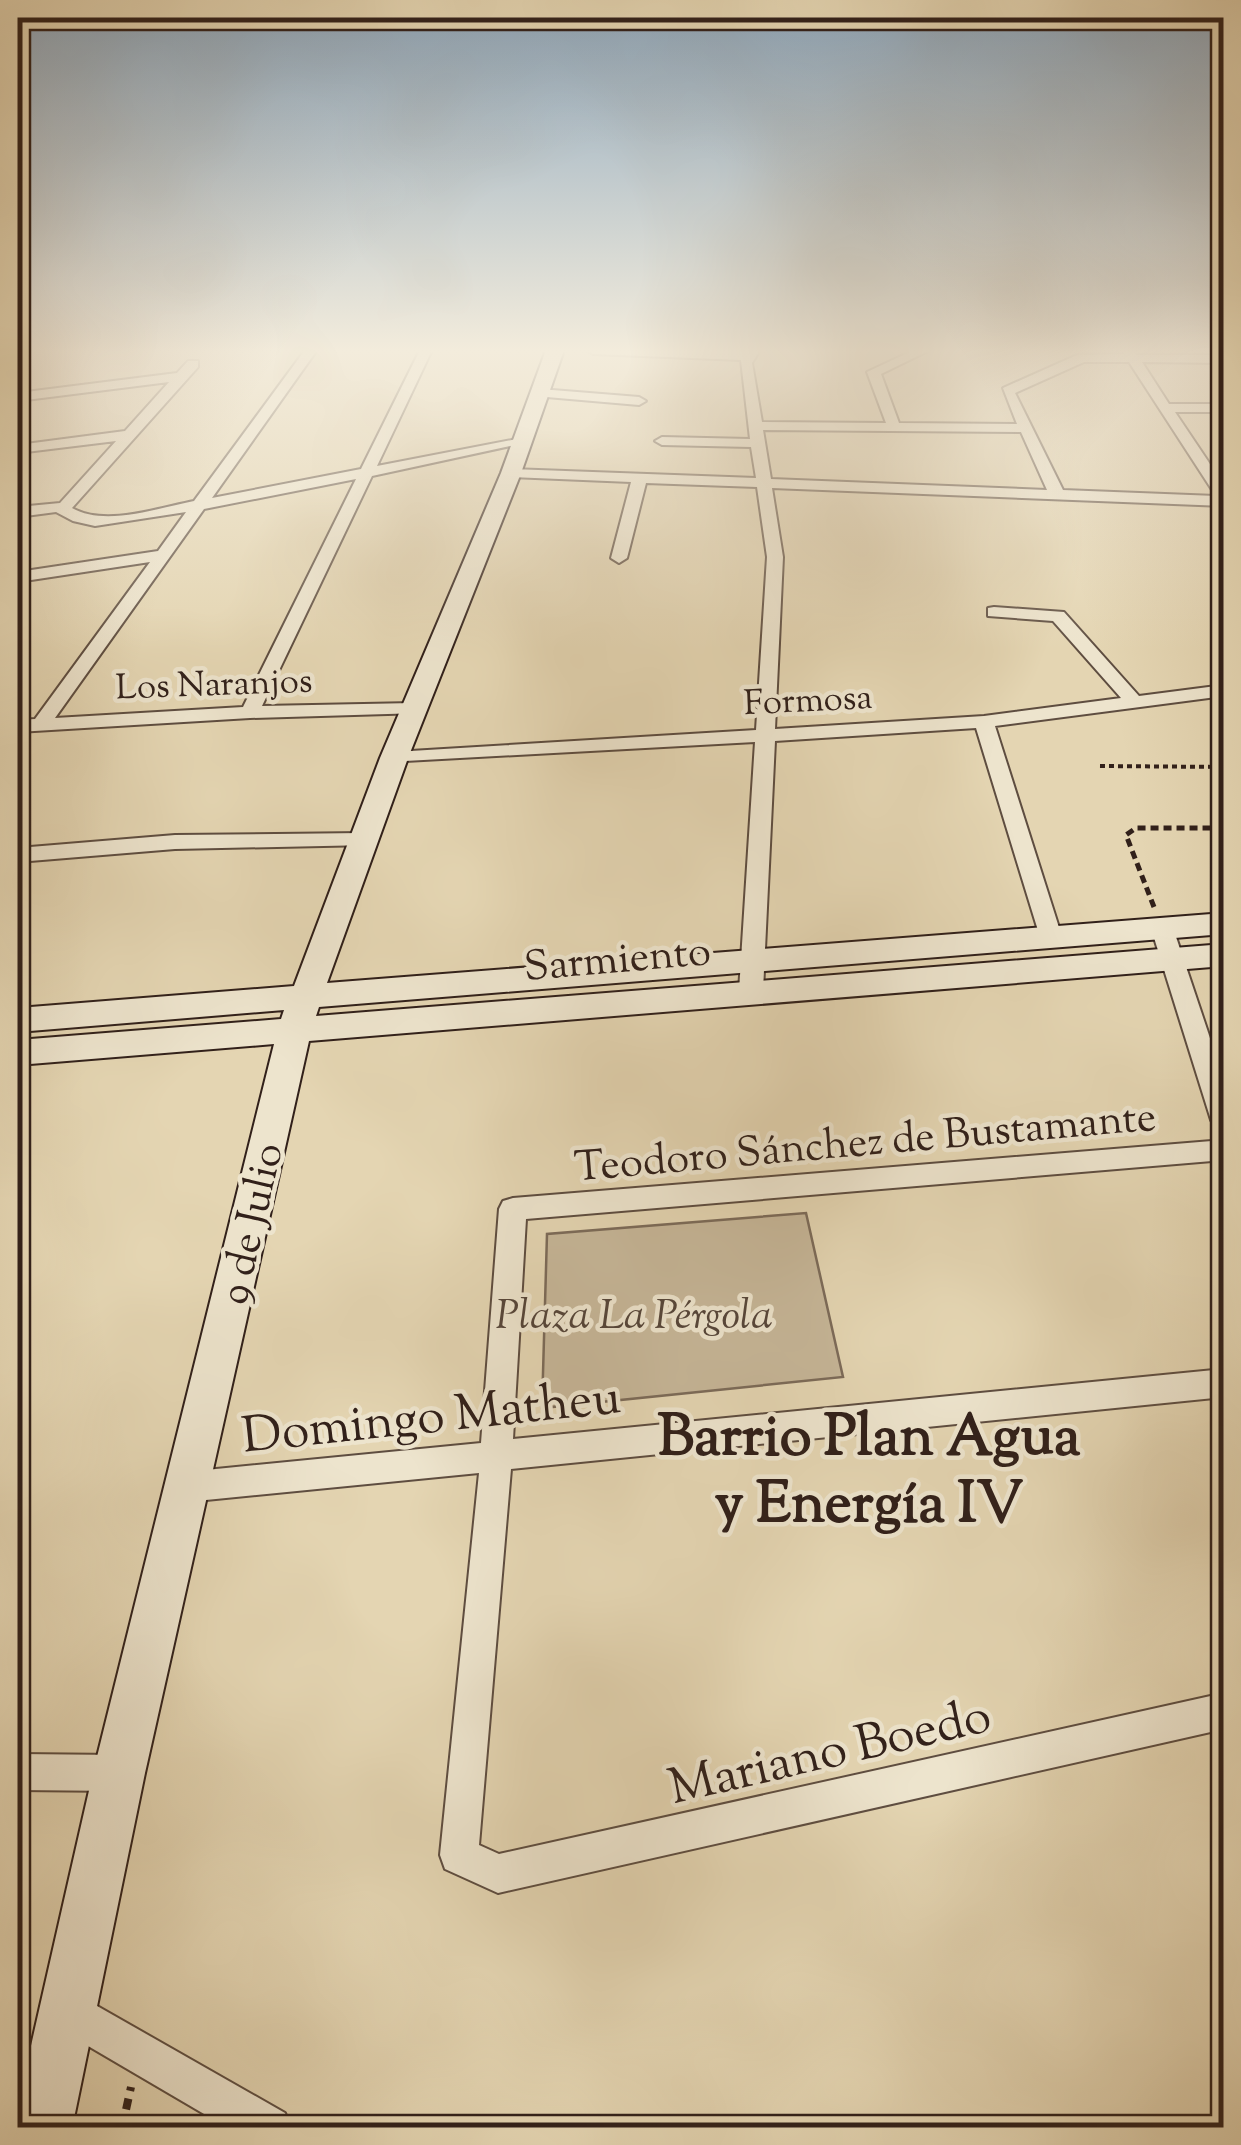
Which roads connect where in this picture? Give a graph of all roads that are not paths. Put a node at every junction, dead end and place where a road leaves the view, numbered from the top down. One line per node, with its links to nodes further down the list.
1 (116, 450): 18 (street)
2 (241, 450): 17 (street)
3 (376, 450): 12 (street)
4 (483, 450): 12 (street)
5 (519, 450): 11 (street, 9 de Julio)
6 (761, 450): 14 (street)
7 (1035, 450): 15 (street)
8 (1194, 450): 9 (street)
9 (1202, 462): 10 (street); 16 (street)
10 (1224, 462)
11 (511, 473): 13 (street); 26 (street, 9 de Julio)
12 (363, 475): 17 (street); 27 (street)
13 (640, 478): 14 (street); 21 (street)
14 (766, 483): 15 (street); 31 (street)
15 (1056, 494): 16 (street)
16 (1224, 499)
17 (202, 505): 18 (street); 20 (street)
18 (64, 508): 19 (street)
19 (18, 512)
20 (162, 555): 22 (street); 29 (street)
21 (619, 558)
22 (18, 577)
23 (994, 612): 25 (street)
24 (1224, 690): 25 (street, Formosa)
25 (1134, 702): 28 (street, Formosa)
26 (414, 709): 27 (street, Los Naranjos); 32 (street, 9 de Julio)
27 (250, 712): 29 (street, Los Naranjos)
28 (984, 722): 31 (street, Formosa); 36 (street)
29 (42, 724): 30 (street, Los Naranjos)
30 (18, 726)
31 (766, 734): 32 (street, Formosa); 39 (street)
32 (394, 758): 33 (street, 9 de Julio)
33 (363, 840): 34 (street); 40 (street, 9 de Julio)
34 (18, 855)
35 (1224, 924): 37 (street, Sarmiento)
36 (1052, 937): 37 (street, Sarmiento); 39 (street, Sarmiento)
37 (1167, 944): 38 (street, Sarmiento); 39 (street, Sarmiento); 43 (street)
38 (1224, 955)
39 (752, 976): 40 (street, Sarmiento)
40 (301, 1011): 41 (street, Sarmiento); 42 (street, Sarmiento); 47 (street, 9 de Julio)
41 (18, 1020)
42 (18, 1052)
43 (1224, 1120)
44 (1224, 1150): 46 (street, Teodoro Sánchez de Bustamante)
45 (1224, 1383): 46 (street, Domingo Matheu)
46 (496, 1456): 47 (street, Domingo Matheu); 48 (street, Mariano Boedo)
47 (186, 1487): 50 (street, 9 de Julio)
48 (1224, 1711)
49 (18, 1772): 50 (street)
50 (119, 1773): 51 (street, 9 de Julio)
51 (70, 2011): 52 (street, 9 de Julio); 53 (street)
52 (42, 2128)
53 (270, 2128)

